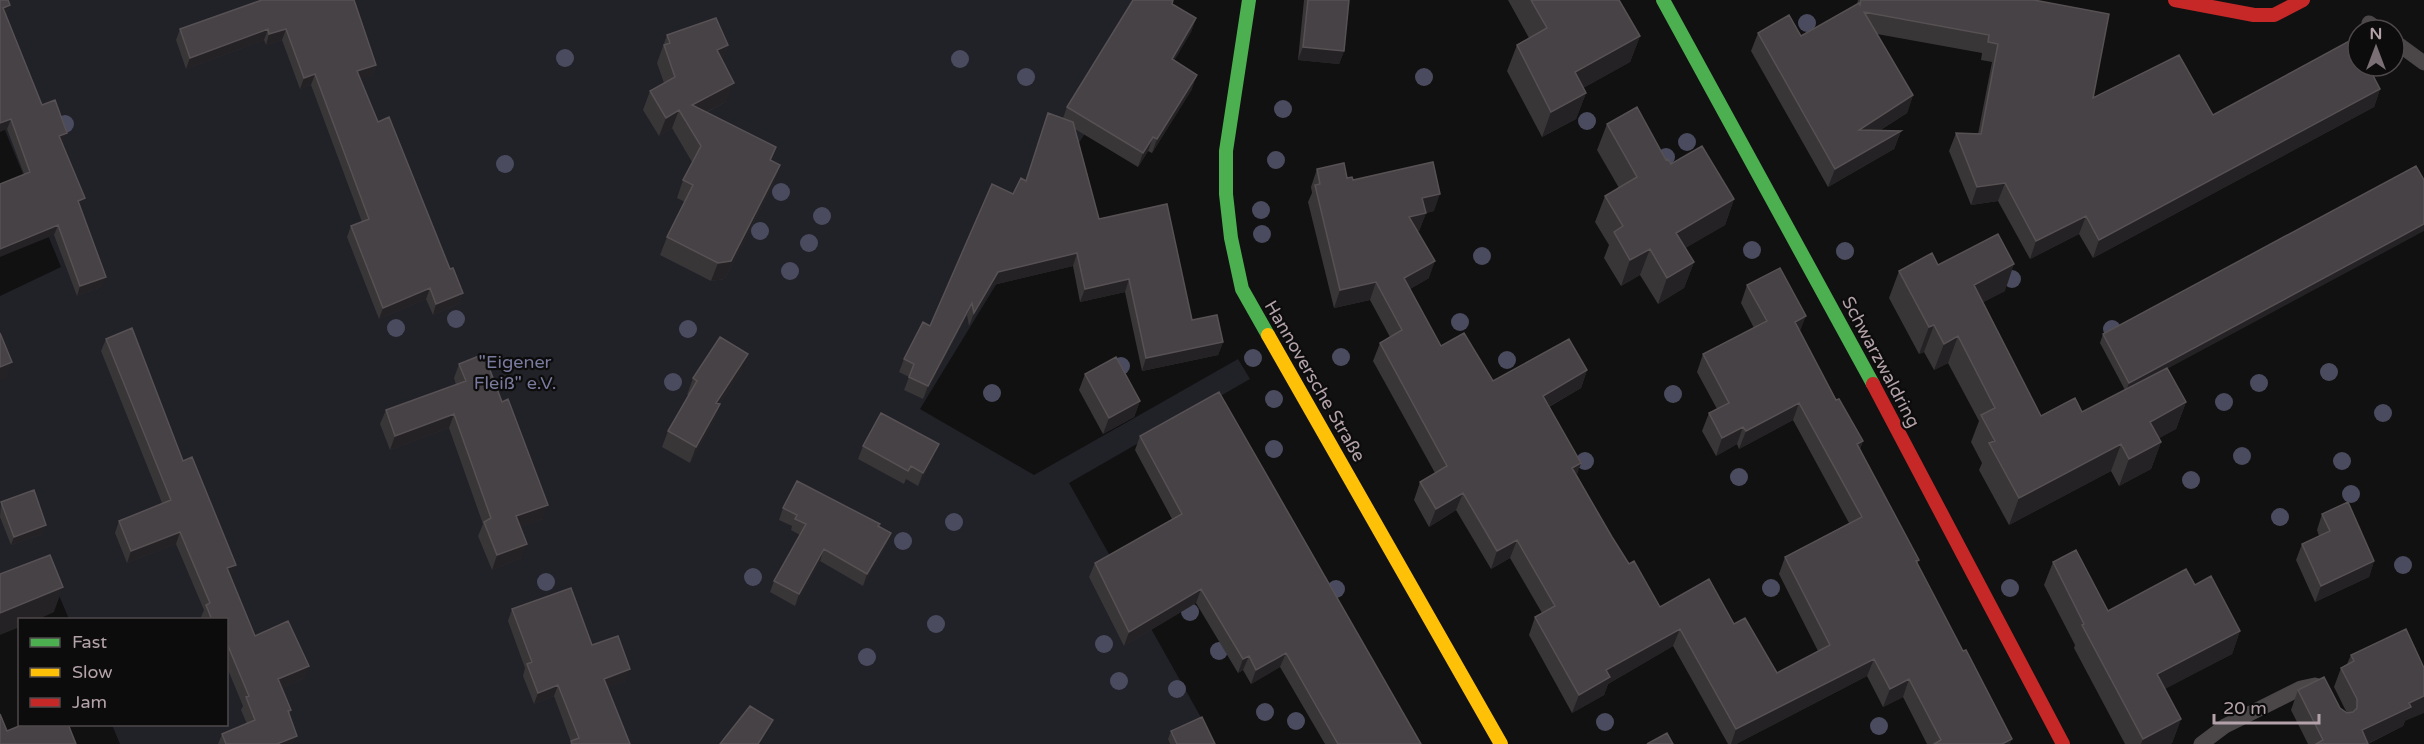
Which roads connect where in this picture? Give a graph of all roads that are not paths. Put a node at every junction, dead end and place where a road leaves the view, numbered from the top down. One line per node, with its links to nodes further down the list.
1 (1249, 0): 8 (street, Hannoversche Straße)
2 (1663, 0): 9 (street, Schwarzwaldring)
3 (2175, 0): 4 (street)
4 (2303, 0)
5 (2406, 50): 6 (lane)
6 (2424, 63)
7 (2329, 697): 10 (lane)
8 (1501, 744)
9 (2063, 744)
10 (2201, 744)

